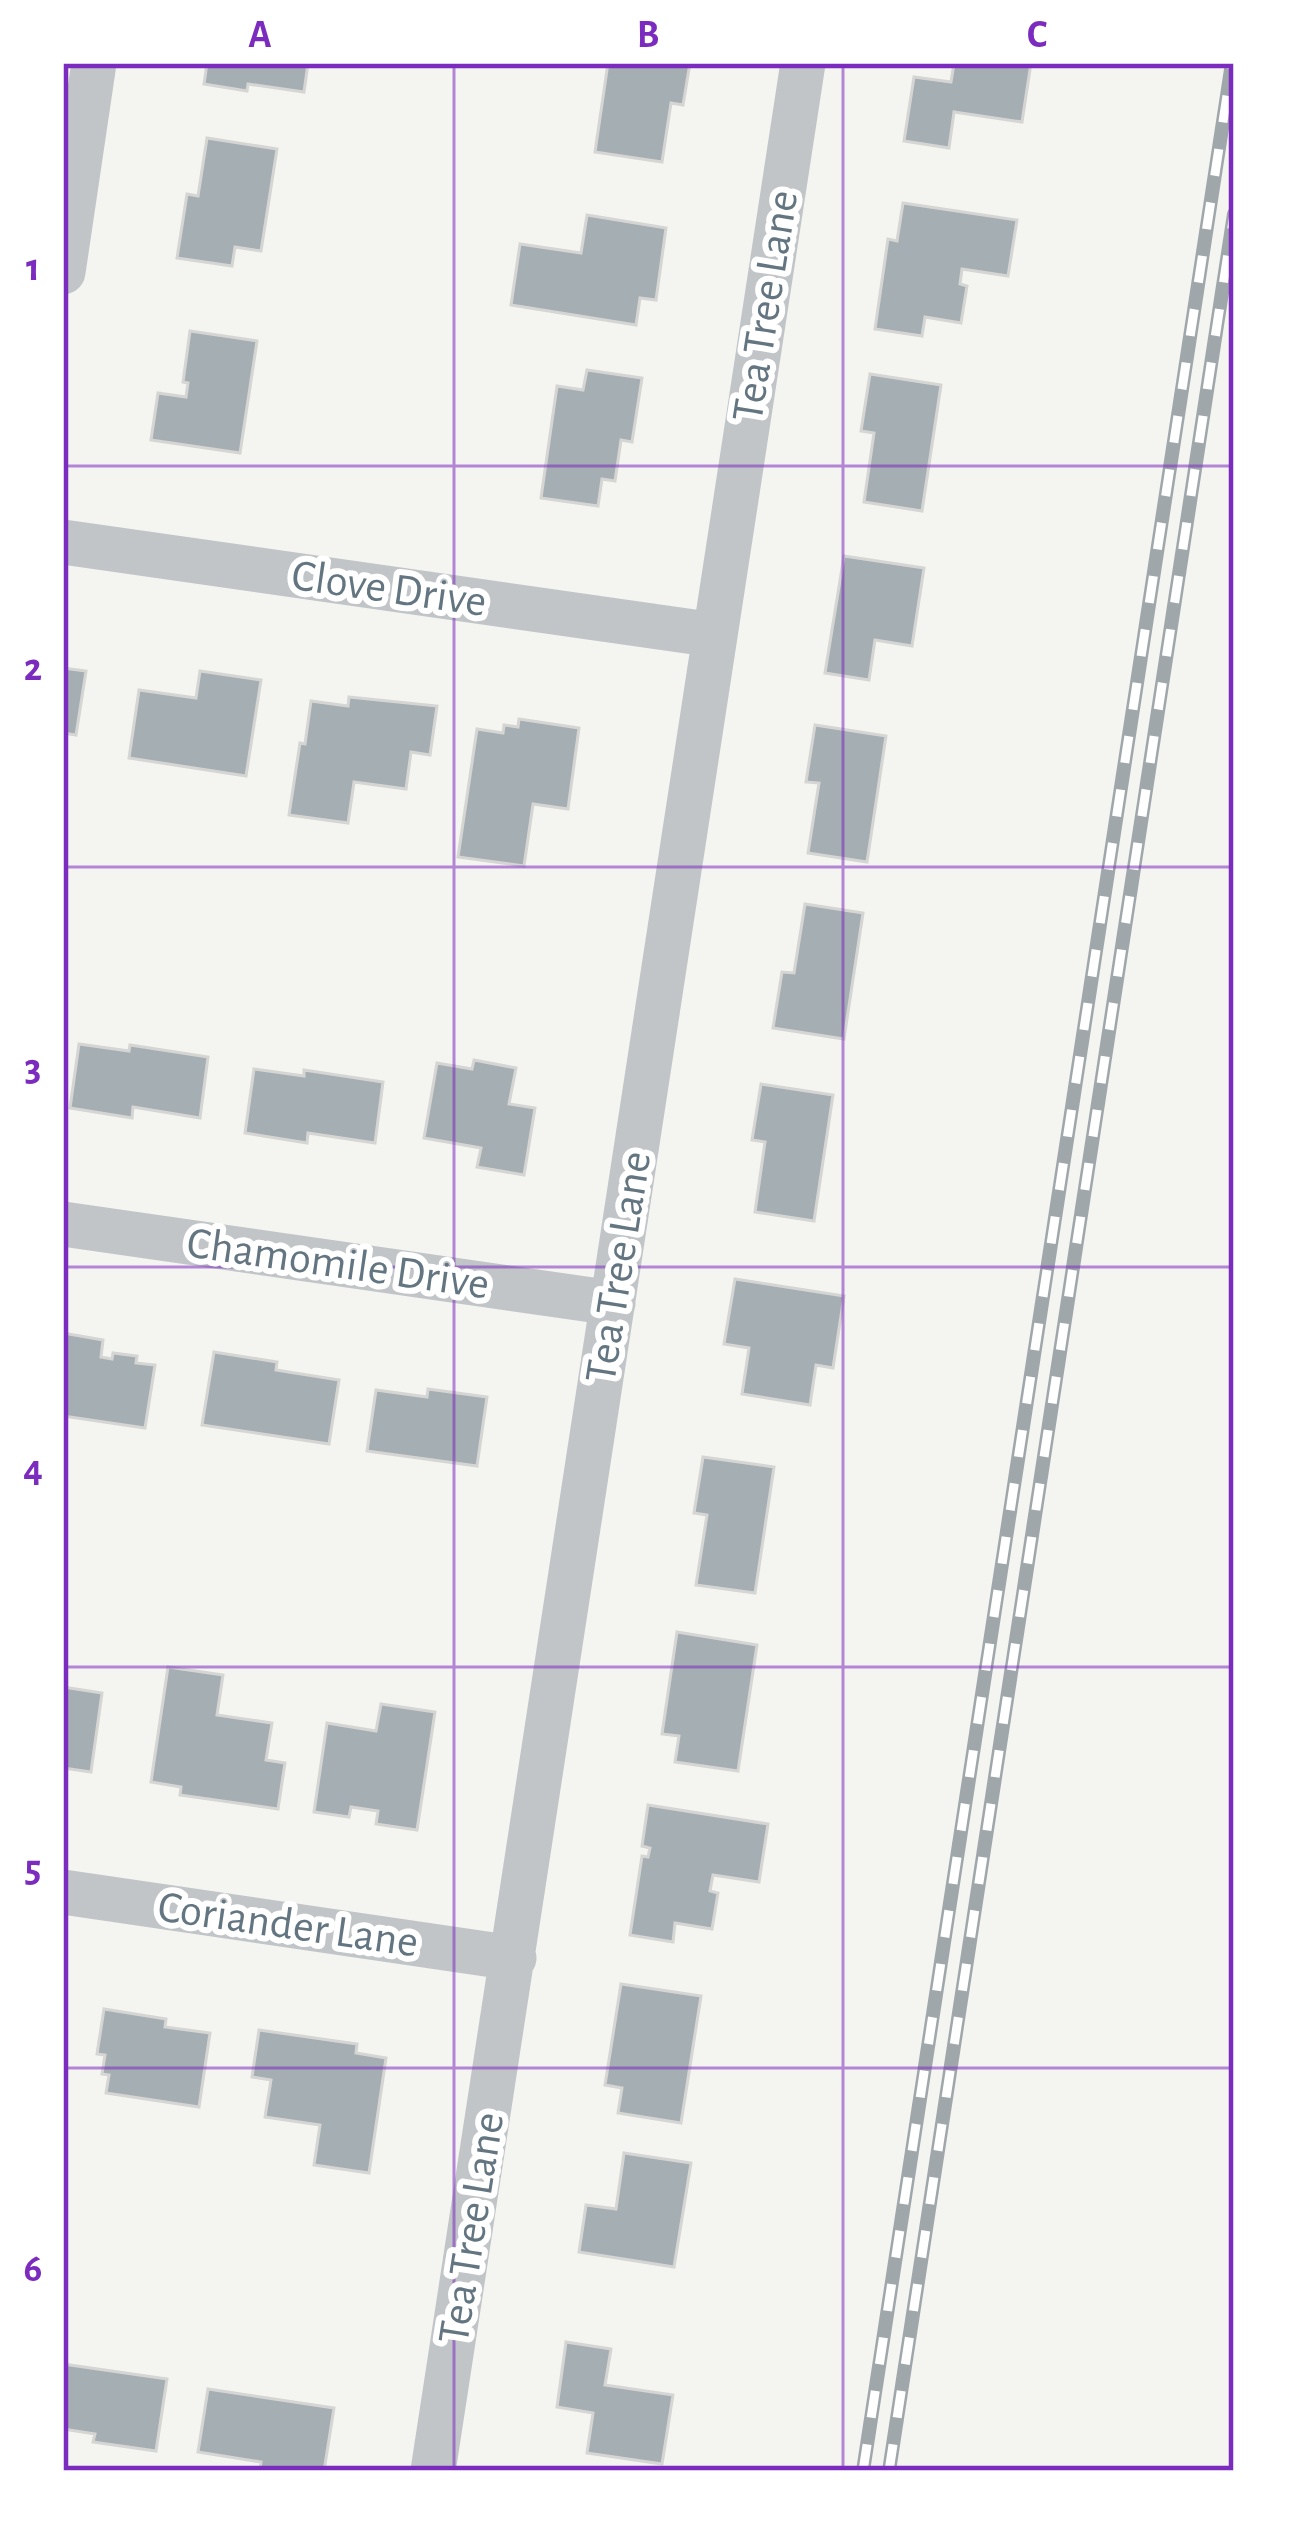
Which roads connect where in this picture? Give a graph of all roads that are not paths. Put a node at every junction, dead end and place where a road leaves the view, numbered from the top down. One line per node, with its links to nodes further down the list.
1 (94, 63): 3 (street)
2 (803, 63): 5 (street, Tea Tree Lane)
3 (63, 272)
4 (63, 542): 5 (street, Clove Drive)
5 (715, 635): 7 (street, Tea Tree Lane)
6 (63, 1224): 7 (street, Chamomile Drive)
7 (613, 1304): 9 (street, Tea Tree Lane)
8 (63, 1892): 9 (street, Coriander Lane)
9 (514, 1958): 10 (street, Tea Tree Lane)
10 (433, 2471)

